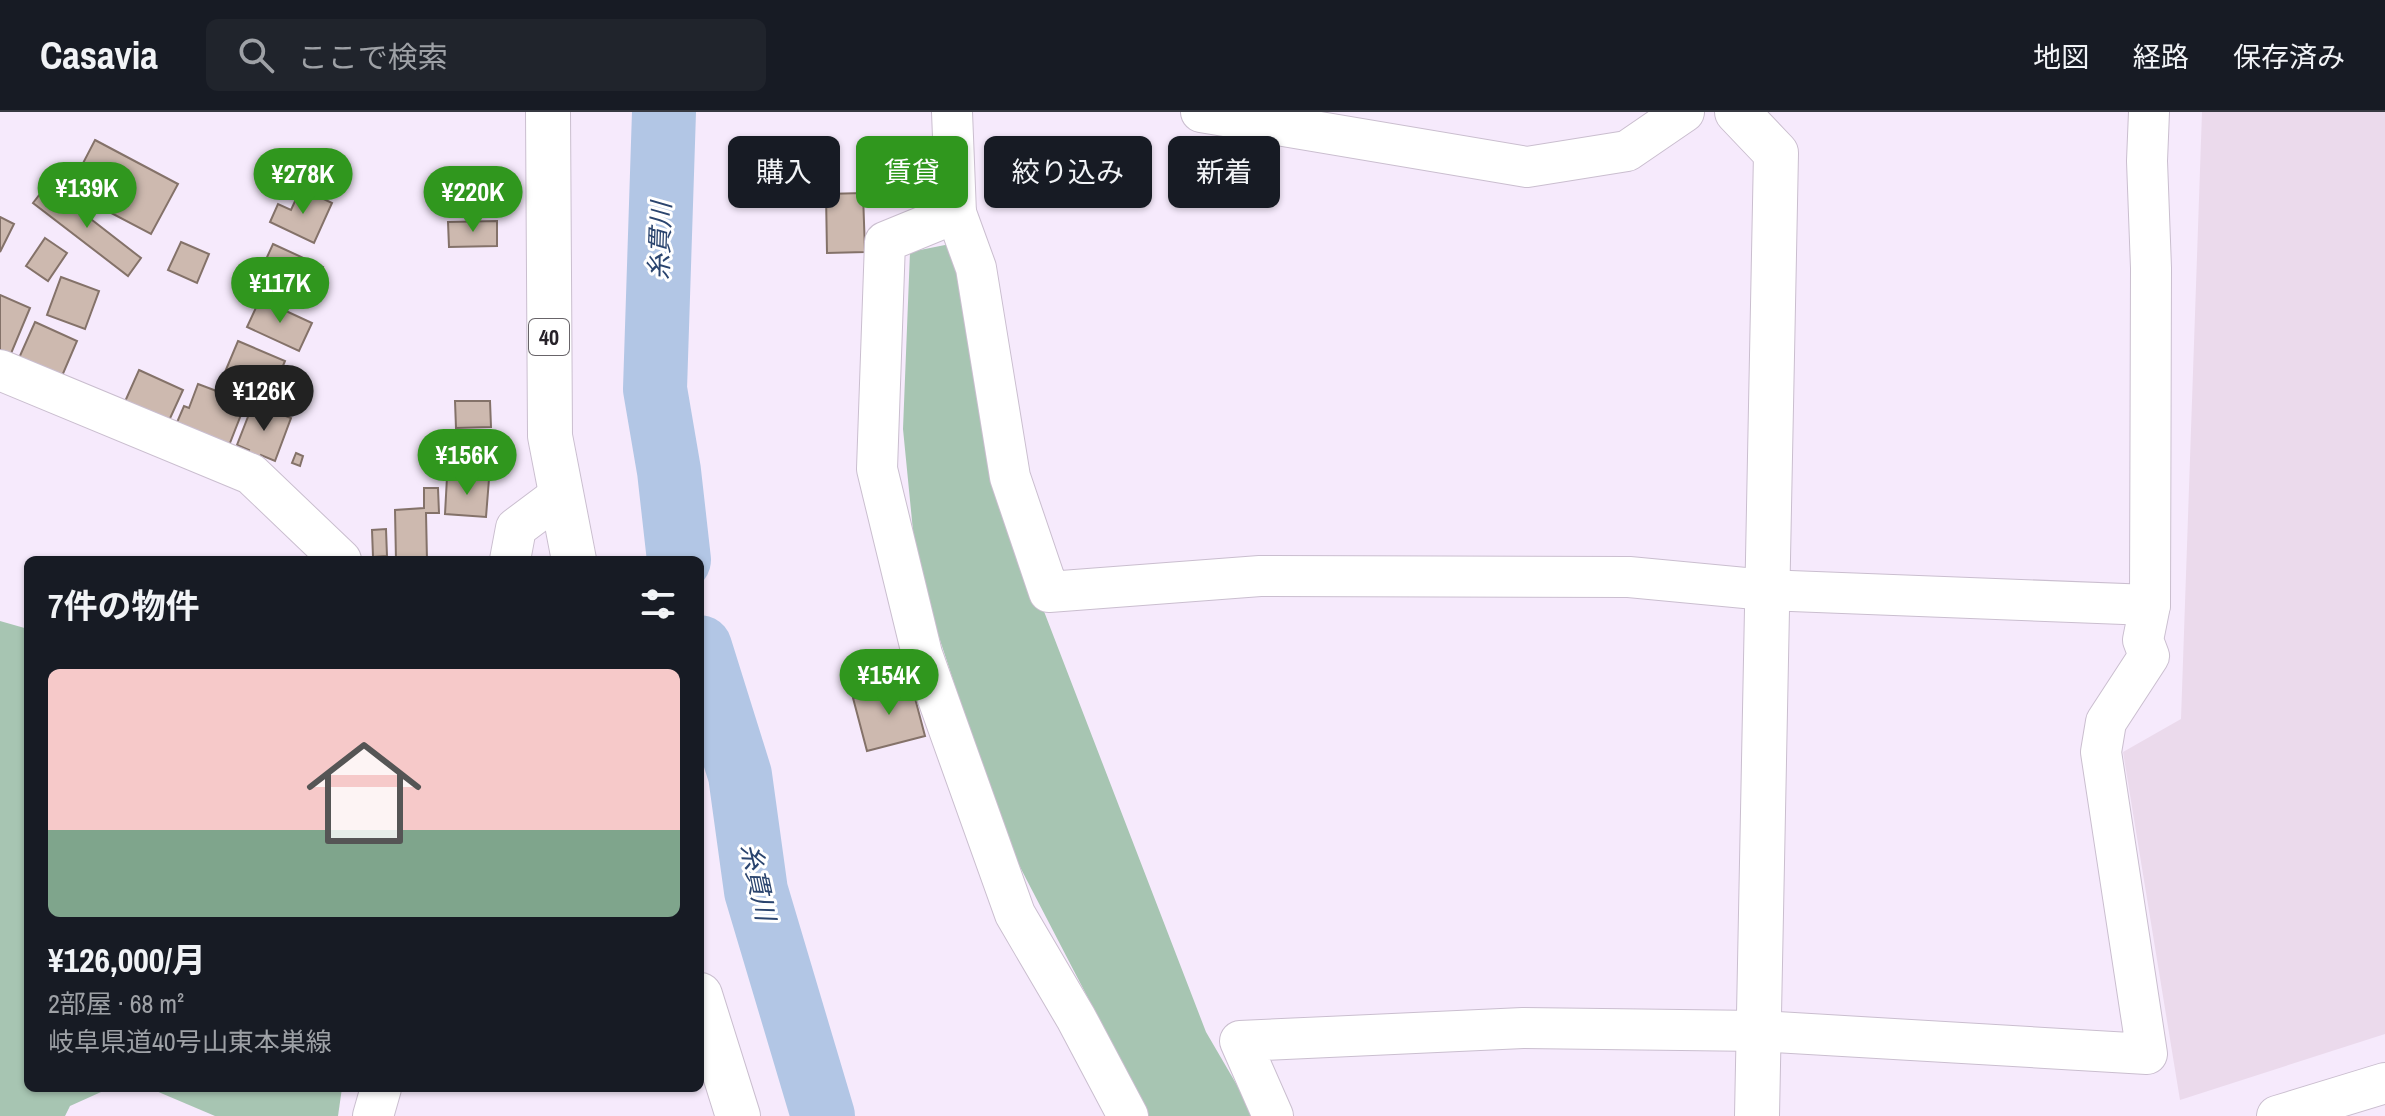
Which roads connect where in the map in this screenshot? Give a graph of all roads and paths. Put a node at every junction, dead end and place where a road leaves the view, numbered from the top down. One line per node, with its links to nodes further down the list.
1 (548, 112): 9 (street, 40)
2 (952, 112): 7 (street)
3 (1201, 112): 4 (street)
4 (1684, 112)
5 (1737, 112): 13 (street)
6 (2149, 112): 14 (street)
7 (956, 213): 13 (street); 21 (street)
8 (0, 370): 10 (street)
9 (560, 495): 11 (street); 12 (street, 40)
10 (337, 556)
11 (511, 556)
12 (573, 556)
13 (1766, 590): 14 (street); 16 (street)
14 (2150, 605): 16 (street)
15 (704, 1008): 20 (street)
16 (1759, 1031): 22 (street); 23 (street)
17 (2385, 1083): 24 (street)
18 (380, 1092): 19 (street)
19 (373, 1116)
20 (738, 1116)
21 (1128, 1116)
22 (1273, 1116)
23 (1757, 1116)
24 (2277, 1116)

